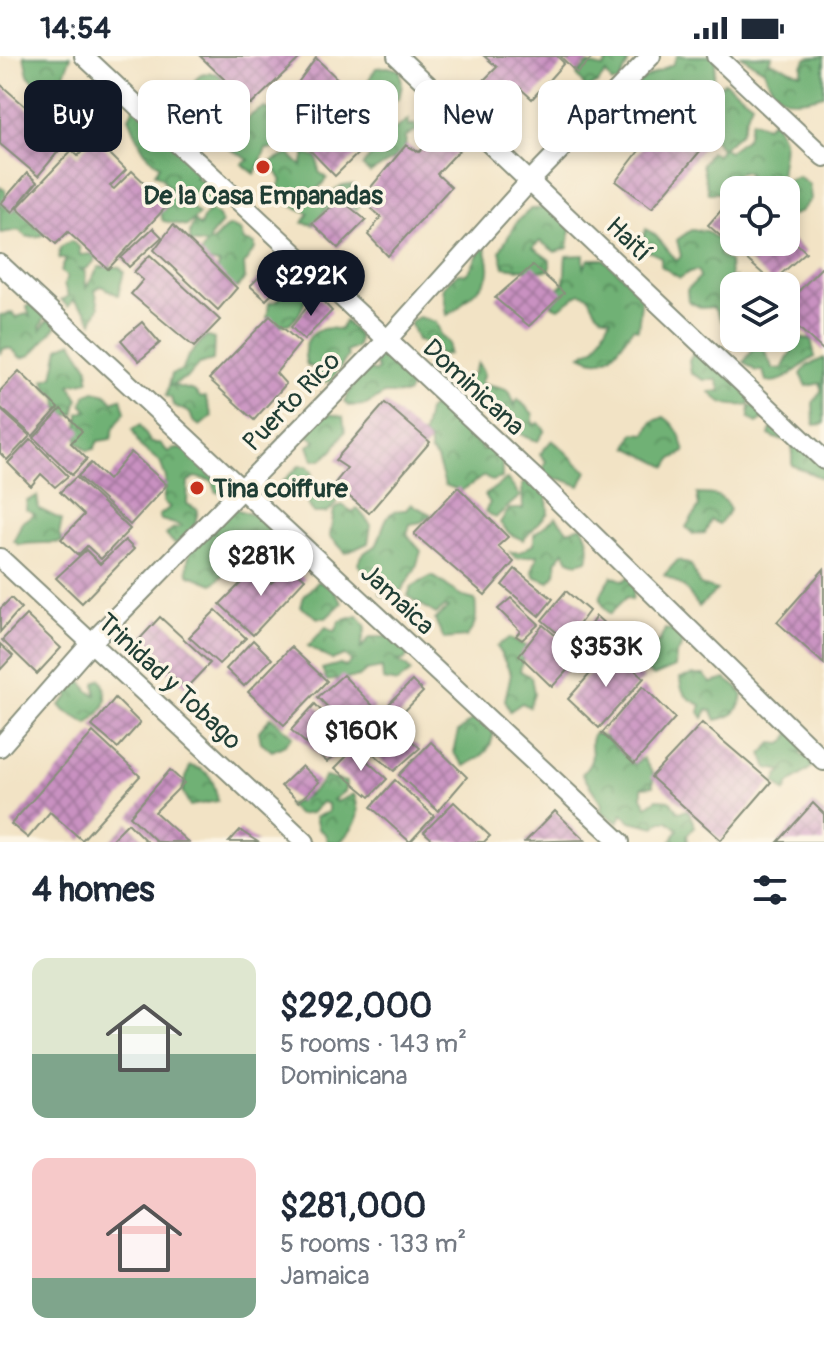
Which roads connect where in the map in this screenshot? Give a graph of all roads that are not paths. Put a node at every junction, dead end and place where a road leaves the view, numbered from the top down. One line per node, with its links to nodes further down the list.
1 (84, 56): 8 (street, Dominicana)
2 (397, 56): 6 (street, Haití)
3 (651, 56): 6 (street, Puerto Rico)
4 (716, 56): 5 (street)
5 (824, 157)
6 (530, 181): 8 (street, Puerto Rico); 9 (street, Haití)
7 (0, 264): 10 (street, Jamaica)
8 (387, 340): 10 (street, Puerto Rico); 14 (street, Dominicana)
9 (824, 460)
10 (241, 489): 12 (street, Puerto Rico); 16 (street, Jamaica)
11 (0, 558): 12 (street, Trinidad y Tobago)
12 (91, 643): 13 (street, Puerto Rico); 15 (street, Trinidad y Tobago)
13 (0, 747)
14 (824, 761)
15 (305, 842)
16 (620, 842)

